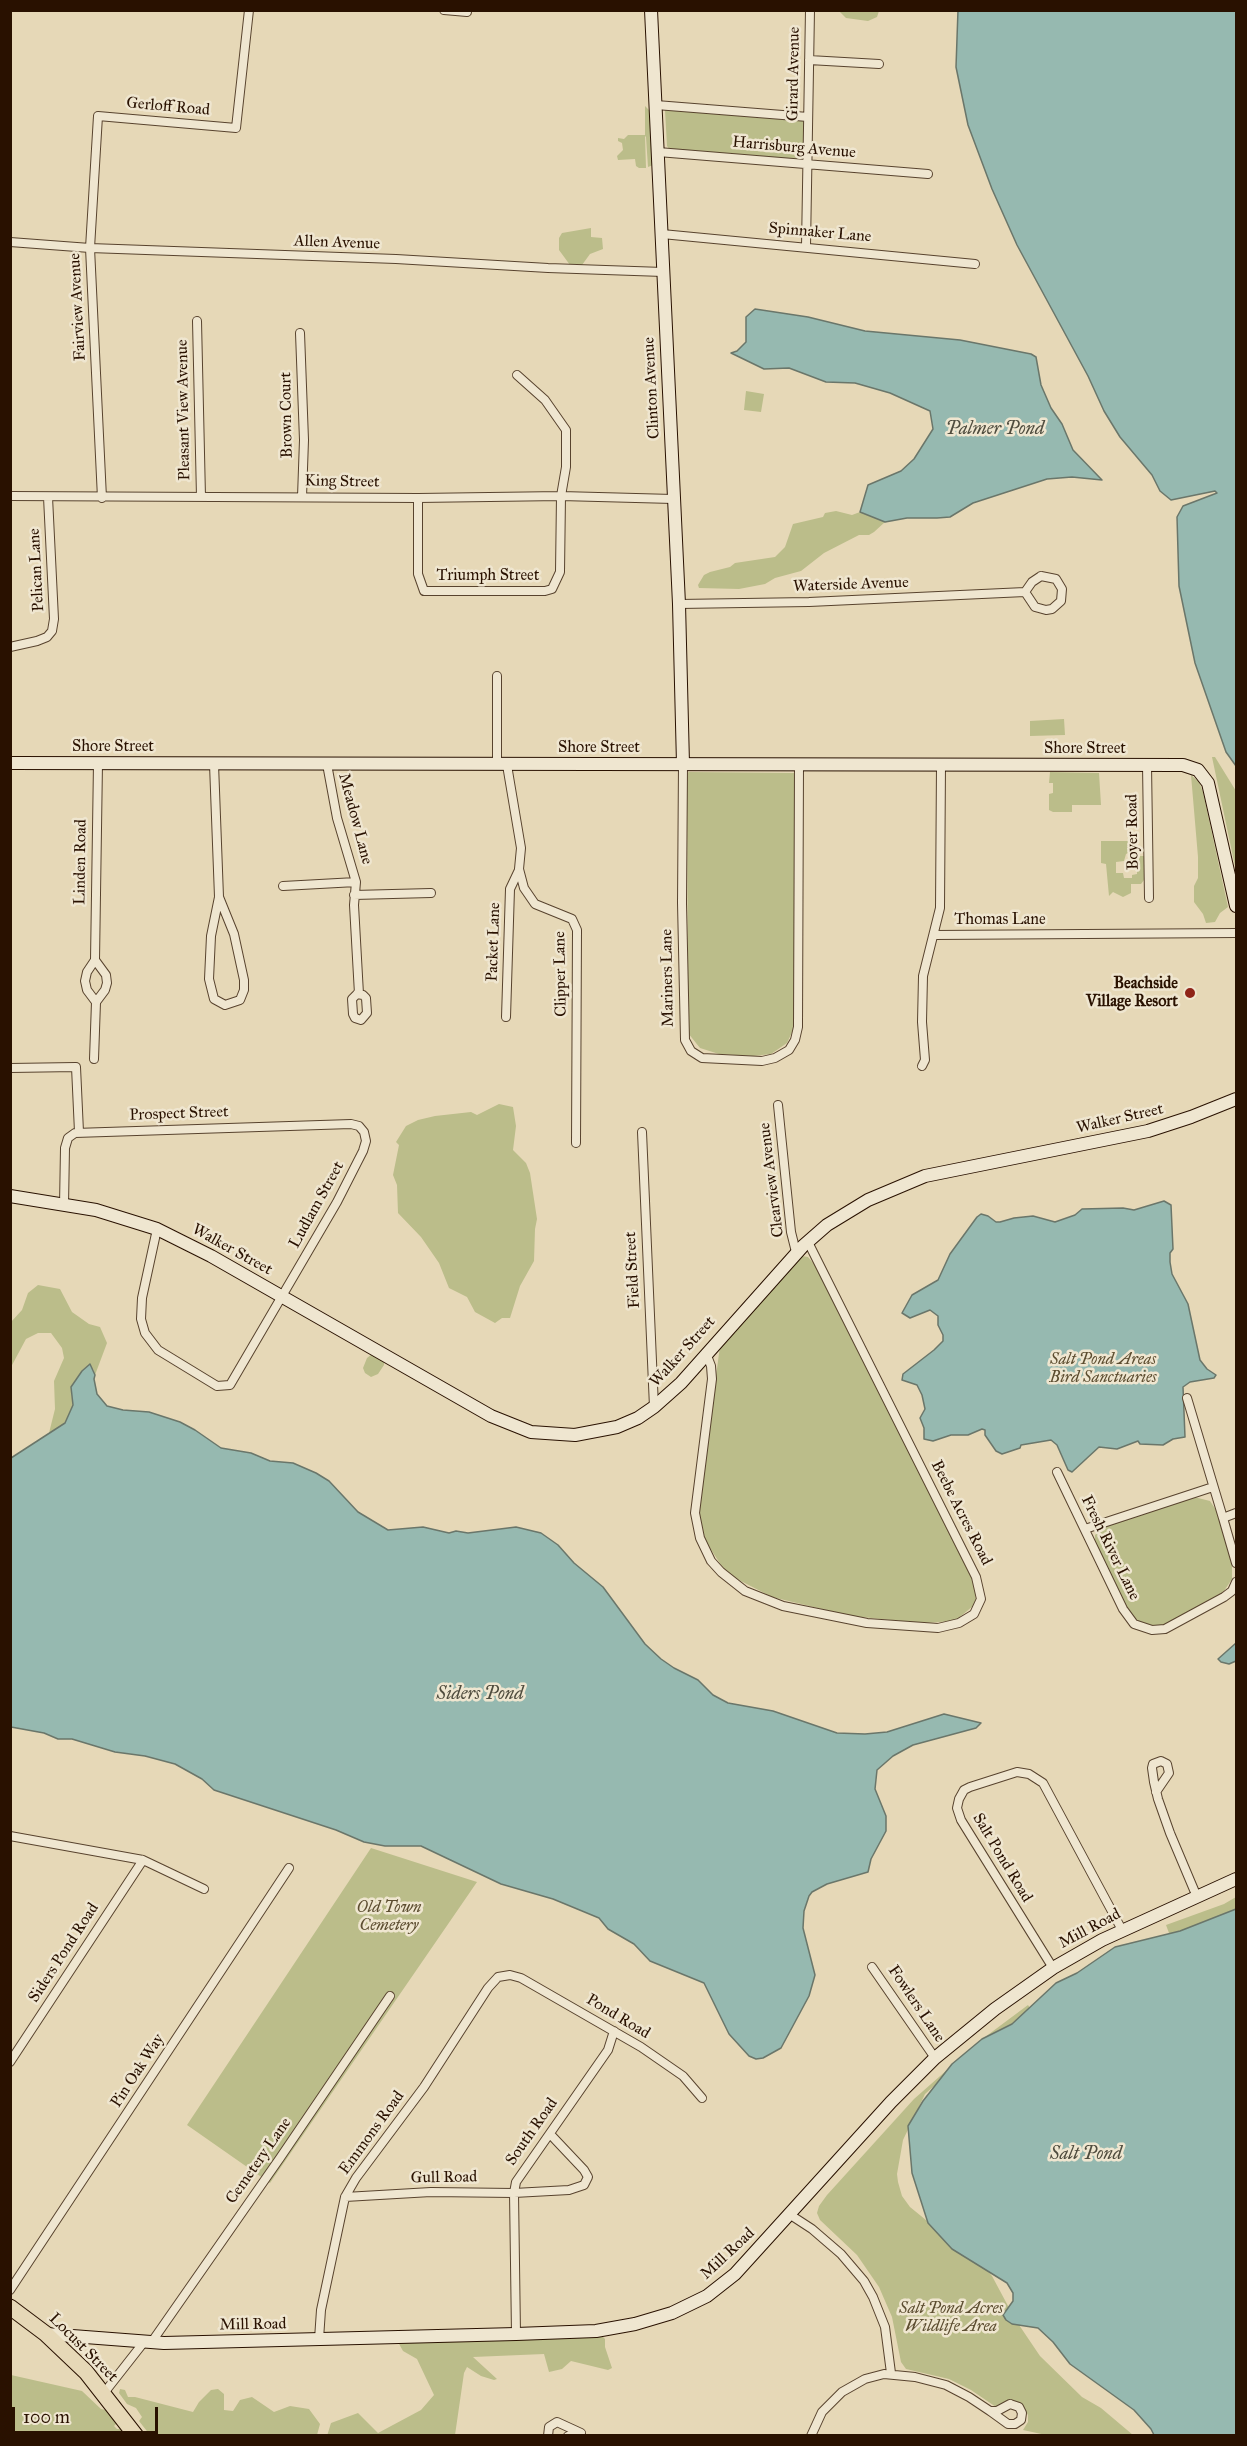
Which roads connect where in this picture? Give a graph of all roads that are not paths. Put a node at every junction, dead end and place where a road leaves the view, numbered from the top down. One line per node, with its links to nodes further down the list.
1 (249, 10): 9 (street, Gerloff Road)
2 (444, 10): 5 (street)
3 (651, 10): 8 (street, Clinton Avenue)
4 (810, 10): 6 (street, Girard Avenue)
5 (467, 12)
6 (809, 60): 7 (street); 10 (street, Girard Avenue)
7 (879, 64)
8 (656, 105): 10 (street); 11 (street, Clinton Avenue)
9 (98, 116): 17 (street, Fairview Avenue)
10 (808, 117): 12 (street, Girard Avenue)
11 (658, 152): 12 (street, Harrisburg Avenue); 14 (street, Clinton Avenue)
12 (808, 165): 13 (street, Harrisburg Avenue); 16 (street, Girard Avenue)
13 (928, 174)
14 (662, 234): 16 (street, Spinnaker Lane); 19 (street, Clinton Avenue)
15 (10, 242): 17 (street, Allen Avenue)
16 (806, 246): 18 (street, Spinnaker Lane)
17 (90, 248): 19 (street, Allen Avenue); 28 (street, Fairview Avenue)
18 (975, 264)
19 (663, 272): 30 (street, Clinton Avenue)
20 (197, 321): 26 (street, Pleasant View Avenue)
21 (300, 333): 27 (street, Brown Court)
22 (517, 375): 24 (street)
23 (10, 496): 25 (street, King Street)
24 (561, 496): 29 (street, King Street); 29 (street, Triumph Street); 30 (street, King Street)
25 (48, 497): 28 (street, King Street); 33 (street, Pelican Lane)
26 (201, 497): 27 (street, King Street); 28 (street, King Street)
27 (302, 497): 29 (street, King Street)
28 (102, 498)
29 (417, 498)
30 (673, 499): 32 (street, Clinton Avenue)
31 (1025, 592): 31 (street); 32 (street, Waterside Avenue)
32 (679, 604): 39 (street, Clinton Avenue)
33 (10, 647)
34 (496, 676): 40 (street, Clipper Lane)
35 (10, 763): 36 (street, Shore Street)
36 (98, 763): 37 (street, Shore Street); 54 (street, Linden Road)
37 (214, 764): 38 (street, Shore Street); 49 (street)
38 (327, 764): 40 (street, Shore Street); 45 (street, Meadow Lane)
39 (682, 764): 40 (street, Shore Street); 41 (street, Shore Street); 41 (street, Mariners Lane)
40 (502, 765): 44 (street, Clipper Lane)
41 (799, 765): 42 (street, Shore Street)
42 (941, 765): 43 (street, Shore Street); 53 (street, Thomas Lane)
43 (1147, 765): 50 (street, Boyer Road); 51 (street, Shore Street)
44 (519, 868): 57 (street, Packet Lane); 66 (street, Clipper Lane)
45 (356, 882): 46 (street, Meadow Lane); 48 (street, Meadow Lane)
46 (283, 886)
47 (431, 893): 48 (street)
48 (354, 895): 55 (street, Meadow Lane)
49 (219, 897): 49 (street)
50 (1149, 898)
51 (1236, 906)
52 (1236, 933): 53 (street, Thomas Lane)
53 (934, 935): 59 (street)
54 (95, 960): 56 (street, Linden Road); 56 (street, Linden Road)
55 (359, 994)
56 (96, 1002): 58 (street, Linden Road)
57 (506, 1017)
58 (94, 1059)
59 (922, 1066)
60 (10, 1068): 64 (street)
61 (1236, 1099): 70 (street, Walker Street)
62 (778, 1105): 71 (street, Clearview Avenue)
63 (359, 1126): 64 (street, Prospect Street); 72 (street, Ludlam Street)
64 (79, 1132): 68 (street)
65 (642, 1132): 75 (street, Field Street)
66 (576, 1143)
67 (10, 1196): 68 (street, Walker Street)
68 (64, 1204): 69 (street, Walker Street)
69 (157, 1229): 72 (street, Walker Street); 72 (street, Ludlam Street)
70 (808, 1242): 71 (street, Walker Street); 73 (street, Beebe Acres Road)
71 (796, 1252): 73 (street, Walker Street)
72 (281, 1296): 75 (street, Walker Street)
73 (706, 1353): 75 (street, Walker Street)
74 (1187, 1398): 77 (street)
75 (654, 1407)
76 (1057, 1472): 80 (street, Fresh River Lane)
77 (1214, 1487): 79 (street); 80 (street)
78 (1236, 1513): 79 (street)
79 (1223, 1518): 81 (street)
80 (1085, 1529): 82 (street, Fresh River Lane)
81 (1236, 1563)
82 (1236, 1582)
83 (1156, 1792): 89 (street)
84 (10, 1836): 85 (street)
85 (143, 1860): 88 (street); 97 (street, Siders Pond Road)
86 (289, 1868): 103 (street, Pin Oak Way)
87 (1236, 1879): 89 (street, Mill Road)
88 (204, 1889)
89 (1197, 1897): 90 (street, Mill Road)
90 (1122, 1930): 92 (street, Mill Road); 92 (street, Salt Pond Road)
91 (872, 1967): 96 (street, Fowlers Lane)
92 (1053, 1968): 96 (street, Mill Road)
93 (510, 1975): 95 (street, Pond Road); 101 (street, Emmons Road)
94 (390, 1996): 108 (street, Cemetery Lane)
95 (614, 2031): 98 (street, Pond Road); 99 (street, South Road)
96 (935, 2058): 102 (street, Mill Road)
97 (10, 2062)
98 (702, 2098)
99 (550, 2134): 100 (street, South Road); 100 (street, Gull Road)
100 (514, 2193): 101 (street, Gull Road); 106 (street, South Road)
101 (345, 2197): 107 (street, Emmons Road)
102 (789, 2214): 106 (street, Mill Road); 109 (street)
103 (10, 2290)
104 (10, 2307): 105 (highway, Locust Street)
105 (46, 2334): 108 (street, Mill Road); 110 (highway, Locust Street)
106 (516, 2334): 107 (street, Mill Road)
107 (319, 2339): 108 (street, Mill Road)
108 (147, 2343): 110 (street, Cemetery Lane)
109 (891, 2373): 111 (street); 116 (street)
110 (104, 2393): 113 (highway, Locust Street)
111 (990, 2411)
112 (583, 2434): 114 (street); 115 (street)
113 (136, 2436)
114 (548, 2436)
115 (568, 2436)
116 (811, 2436)

